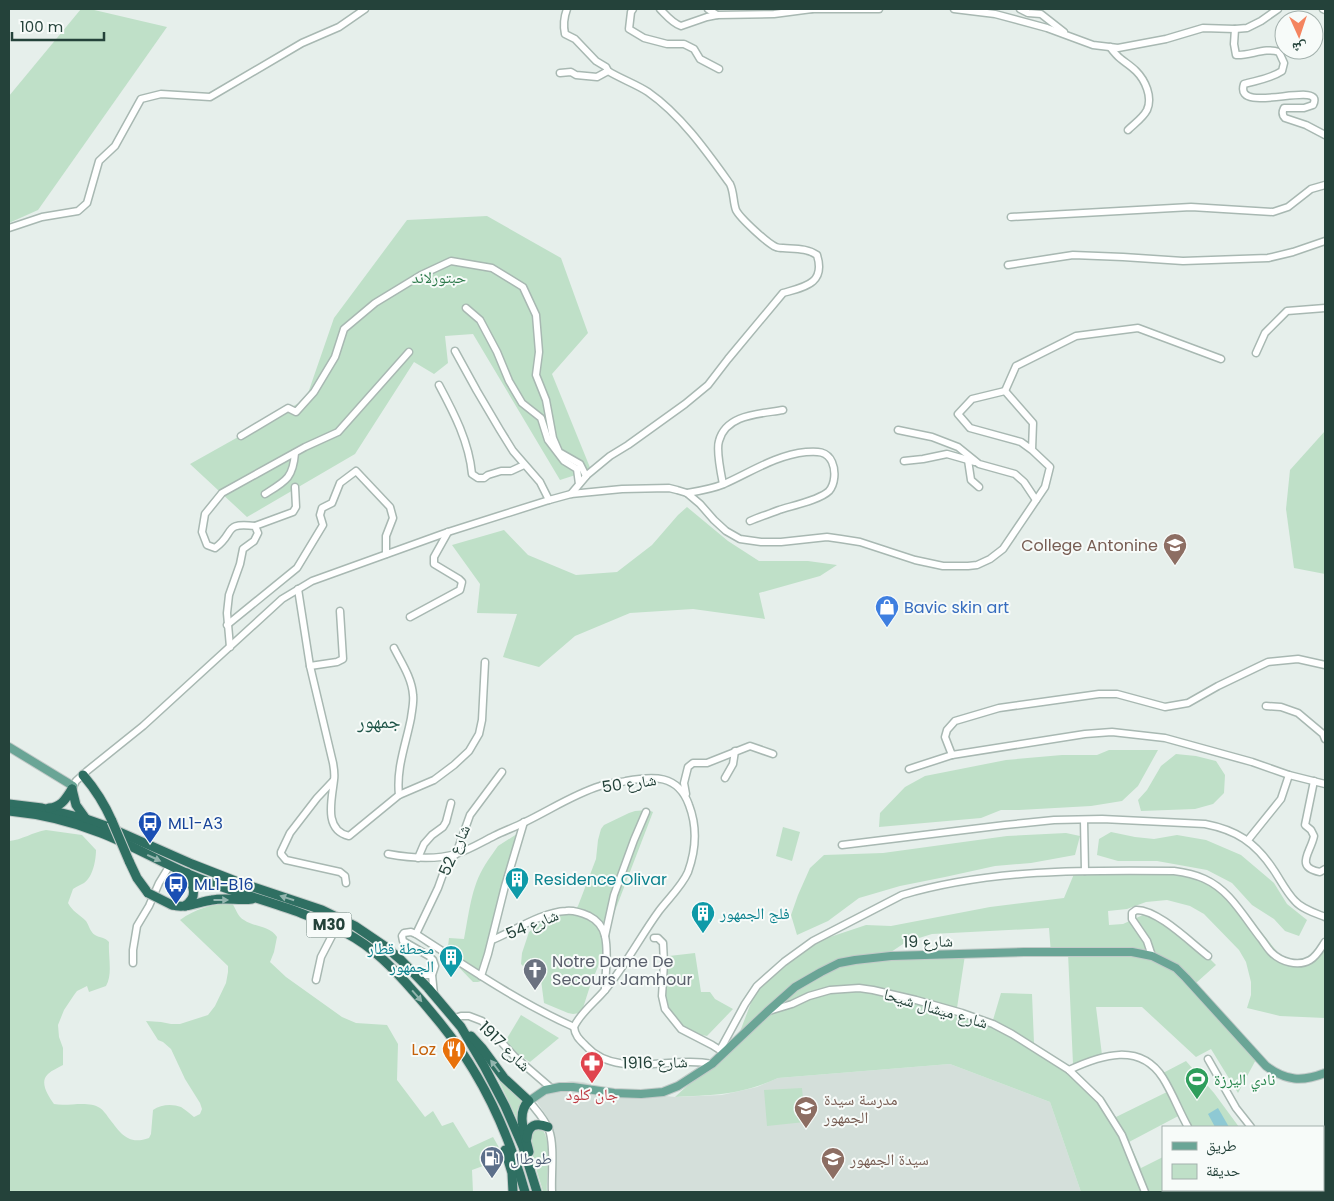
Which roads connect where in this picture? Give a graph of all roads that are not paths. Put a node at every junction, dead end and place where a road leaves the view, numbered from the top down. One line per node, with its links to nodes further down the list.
1 (365, 9): 22 (street)
2 (567, 9): 16 (street)
3 (632, 9): 15 (street)
4 (660, 9): 11 (street)
5 (708, 9): 11 (street)
6 (811, 9): 7 (street); 11 (street)
7 (879, 9)
8 (954, 9): 13 (street)
9 (1020, 9): 13 (street)
10 (1278, 9): 12 (street)
11 (717, 15)
12 (1235, 30): 14 (street); 19 (street)
13 (1068, 35): 14 (street)
14 (1110, 47): 18 (street)
15 (719, 69)
16 (608, 71): 17 (street); 42 (street)
17 (560, 72)
18 (1128, 130)
19 (1325, 135)
20 (1325, 185): 21 (street)
21 (1011, 217)
22 (9, 228)
23 (1325, 241): 24 (street)
24 (1008, 265)
25 (466, 308): 43 (street)
26 (1325, 308): 29 (street)
27 (455, 351): 41 (street)
28 (409, 352): 37 (street)
29 (1256, 353)
30 (1221, 359): 32 (street)
31 (439, 385): 41 (street)
32 (1005, 391): 36 (street); 36 (street)
33 (783, 410): 44 (street)
34 (898, 430): 40 (street)
35 (241, 436): 42 (street)
36 (1032, 450): 51 (street)
37 (295, 452): 48 (street); 53 (street)
38 (968, 460): 39 (street); 40 (street); 46 (street)
39 (904, 461)
40 (979, 464): 51 (street)
41 (524, 465): 50 (street)
42 (586, 476): 43 (street)
43 (579, 484): 49 (street)
44 (723, 484): 47 (street); 52 (street)
45 (295, 487): 53 (street)
46 (979, 487)
47 (687, 493): 49 (street); 51 (street)
48 (265, 494)
49 (571, 494): 50 (street)
50 (549, 500): 54 (street)
51 (1036, 500)
52 (750, 521)
53 (256, 526): 59 (street)
54 (448, 532): 55 (street); 58 (street)
55 (386, 554): 56 (street); 59 (street)
56 (298, 589): 60 (street); 64 (street)
57 (340, 612): 64 (street)
58 (410, 617)
59 (227, 625): 60 (street)
60 (230, 647): 73 (street)
61 (394, 648): 80 (street)
62 (485, 662): 80 (street)
63 (1325, 665): 70 (street)
64 (310, 666): 76 (street)
65 (1266, 706): 66 (street)
66 (1325, 739)
67 (9, 747): 79 (main road)
68 (735, 752): 69 (street); 75 (street); 81 (street)
69 (773, 754)
70 (952, 755): 71 (street); 74 (street)
71 (909, 769)
72 (502, 772): 93 (street, شارع 52)
73 (83, 775): 79 (street); 101 (highway, bridge)
74 (1289, 775): 77 (street); 90 (street)
75 (725, 778)
76 (334, 780): 80 (street); 99 (street)
77 (1314, 781): 78 (street); 97 (street)
78 (1325, 784)
79 (73, 787): 84 (highway); 87 (highway)
80 (400, 795)
81 (686, 798): 89 (street, شارع 50); 116 (street, شارع 50)
82 (9, 804): 84 (highway, M30)
83 (451, 804): 94 (street)
84 (42, 808): 87 (highway, M30)
85 (9, 811): 95 (highway, M30, one-way to 95)
86 (646, 812): 105 (street)
87 (86, 819): 112 (highway, M30, one-way to 87)
88 (1084, 820): 90 (street); 91 (street); 96 (street)
89 (524, 822): 93 (street, شارع 50); 107 (street)
90 (1248, 840): 102 (street)
91 (842, 845)
92 (388, 854): 94 (street, شارع 50)
93 (456, 854): 94 (street, شارع 50); 104 (street, شارع 52)
94 (418, 858)
95 (170, 865): 98 (highway, M30); 111 (street)
96 (1085, 870): 108 (street); 122 (street)
97 (1325, 870)
98 (187, 873): 100 (highway, M30); 101 (highway)
99 (346, 883)
100 (257, 899): 101 (highway, one-way to 100); 103 (highway, M30)
101 (185, 906)
102 (1325, 917)
103 (336, 928): 115 (street); 129 (highway, M30, one-way to 129)
104 (416, 934): 113 (street); 114 (street)
105 (605, 937): 107 (street, شارع 54); 116 (street)
106 (654, 938): 122 (street)
107 (492, 940): 114 (street, شارع 54)
108 (1325, 942)
109 (1152, 956): 110 (street); 118 (main road, شارع 19); 126 (main road, شارع 19)
110 (1208, 956)
111 (134, 963)
112 (415, 975): 113 (street); 117 (highway, M30)
113 (432, 975): 117 (street)
114 (481, 976): 121 (street)
115 (316, 980)
116 (605, 990): 121 (street)
117 (434, 994): 119 (highway, M30)
118 (768, 1011): 122 (main road, شارع 19); 125 (street, شارع ميشال شيحا)
119 (455, 1018): 120 (highway, M30); 127 (street, شارع 1917)
120 (461, 1027): 128 (highway, one-way to 120); 134 (highway, M30)
121 (574, 1027): 124 (street, شارع 1916)
122 (722, 1051): 124 (main road, شارع 19)
123 (1208, 1059): 131 (street)
124 (712, 1064): 127 (main road, شارع 19)
125 (1069, 1070): 130 (street); 138 (street, شارع ميشال شيحا)
126 (1325, 1073)
127 (552, 1088): 128 (main road, شارع 19)
128 (529, 1101): 132 (street); 133 (highway)
129 (493, 1106): 135 (highway); 136 (highway, M30)
130 (1187, 1126)
131 (1250, 1126)
132 (548, 1127): 133 (highway); 137 (street)
133 (527, 1141): 134 (highway)
134 (536, 1188)
135 (513, 1192)
136 (524, 1192)
137 (552, 1192)
138 (1145, 1192)

